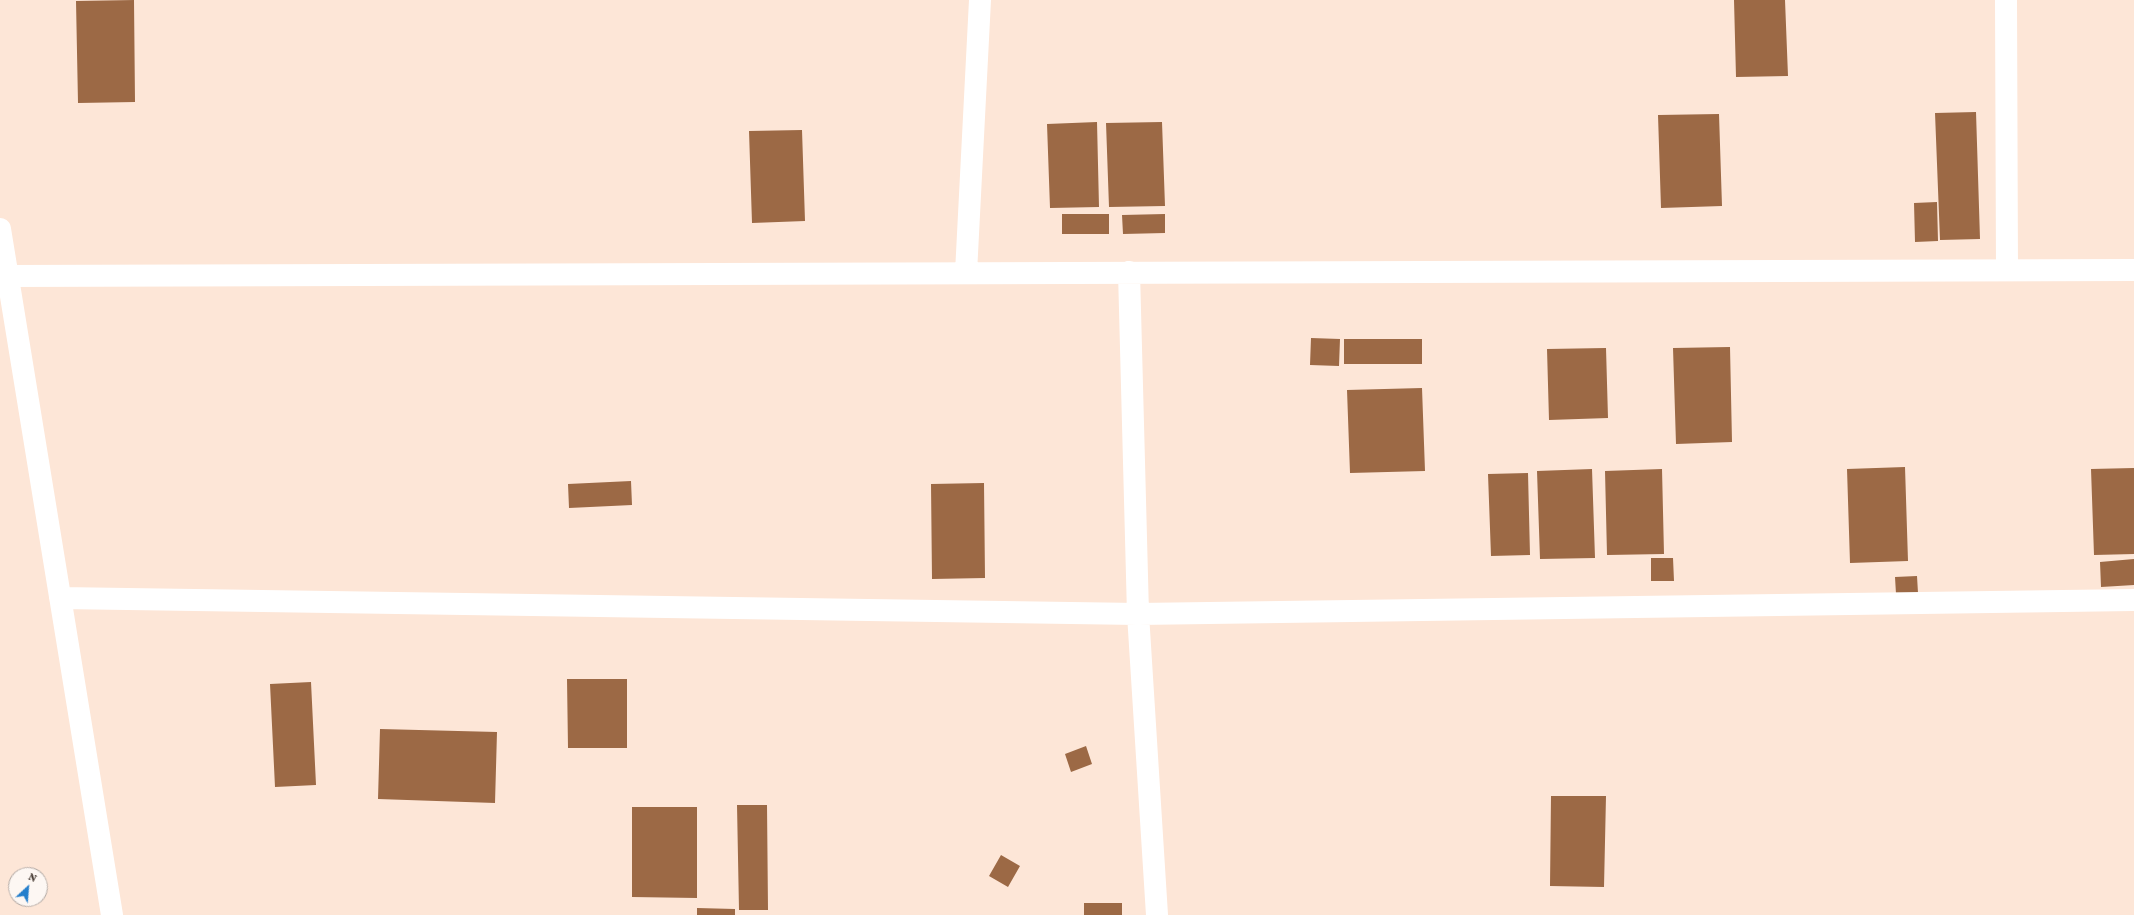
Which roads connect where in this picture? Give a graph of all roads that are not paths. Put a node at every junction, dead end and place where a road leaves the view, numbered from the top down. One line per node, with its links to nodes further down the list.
1 (980, 0): 7 (street)
2 (2006, 0): 4 (street)
3 (0, 229): 8 (street)
4 (2007, 270): 5 (street); 6 (street)
5 (2134, 270)
6 (1129, 272): 7 (street); 11 (street)
7 (966, 273): 8 (street)
8 (8, 276): 9 (street)
9 (60, 598): 11 (street); 12 (street)
10 (2134, 600): 11 (street)
11 (1138, 614): 13 (street)
12 (112, 915)
13 (1157, 915)

